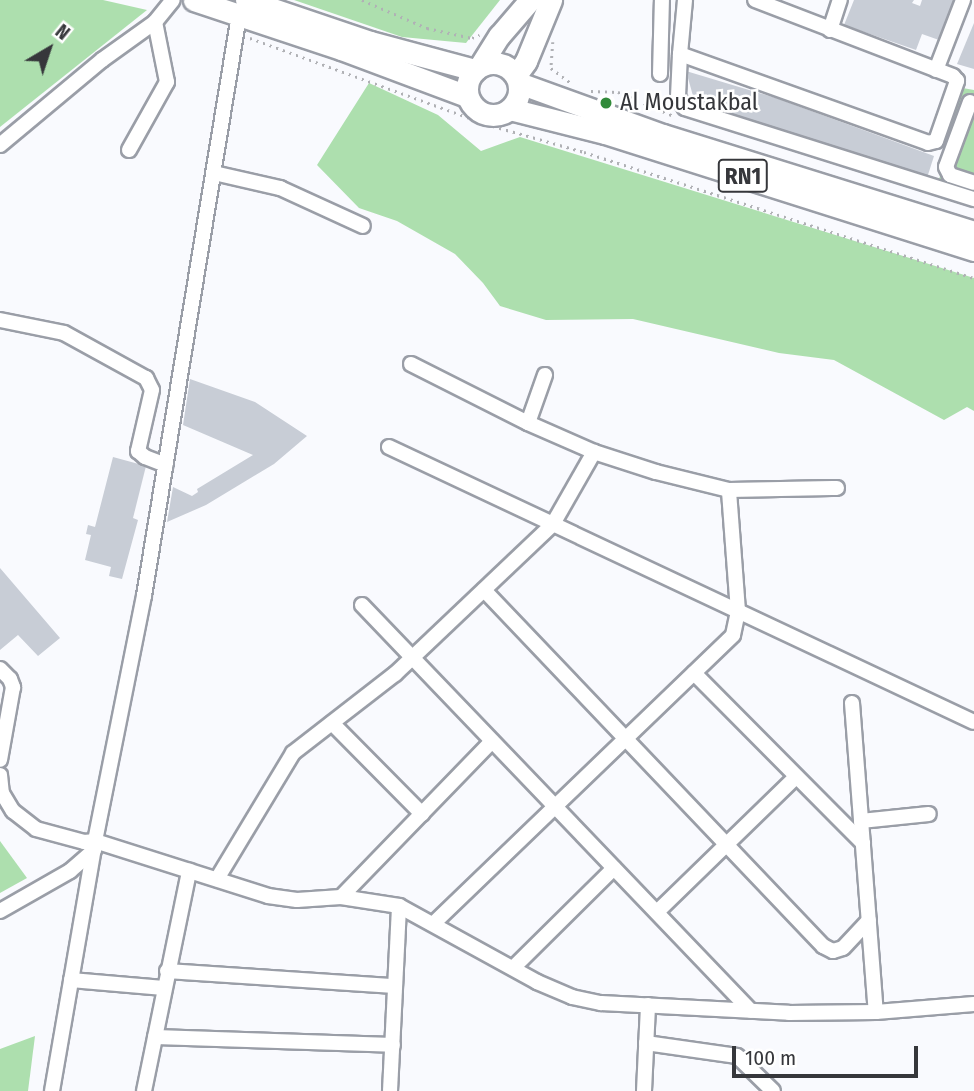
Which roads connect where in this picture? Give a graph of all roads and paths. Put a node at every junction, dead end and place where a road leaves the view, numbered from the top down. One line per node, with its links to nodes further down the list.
1 (173, 0): 12 (street)
2 (194, 0): 11 (highway, RN1)
3 (362, 0): 13 (path)
4 (530, 0): 16 (highway)
5 (551, 0): 19 (highway)
6 (662, 0): 18 (street)
7 (685, 0): 15 (street)
8 (755, 0): 14 (street)
9 (840, 0): 14 (street)
10 (964, 0): 17 (street)
11 (241, 16): 16 (highway, RN1); 20 (highway, RN1); 26 (street); 32 (path)
12 (155, 22): 24 (street); 25 (street)
13 (485, 29)
14 (830, 30): 17 (street)
15 (680, 54): 21 (street); 28 (street)
16 (478, 68): 19 (highway, RN1); 20 (highway)
17 (936, 70): 21 (street)
18 (660, 74)
19 (517, 79): 23 (highway); 30 (highway, RN1)
20 (467, 96): 23 (highway, RN1)
21 (952, 96): 22 (street)
22 (972, 103): 27 (street)
23 (510, 110): 31 (highway, RN1)
24 (0, 145)
25 (129, 150)
26 (214, 173): 29 (street); 39 (street)
27 (974, 183)
28 (974, 200)
29 (363, 226)
30 (974, 232)
31 (974, 250)
32 (974, 278)
33 (0, 320): 39 (street)
34 (411, 364): 36 (street)
35 (545, 375): 36 (street)
36 (528, 423): 38 (street)
37 (389, 447): 42 (street)
38 (594, 452): 41 (street); 42 (street)
39 (166, 465): 63 (street)
40 (837, 488): 41 (street)
41 (729, 489): 45 (street)
42 (553, 524): 43 (street); 45 (street)
43 (484, 590): 46 (street); 52 (street)
44 (362, 605): 46 (street)
45 (738, 611): 48 (street); 50 (street)
46 (412, 657): 51 (street); 53 (street)
47 (0, 669): 54 (street)
48 (694, 673): 52 (street); 56 (street)
49 (852, 703): 60 (street)
50 (974, 722)
51 (332, 723): 58 (street); 66 (street)
52 (626, 739): 57 (street); 62 (street)
53 (492, 741): 57 (street); 58 (street)
54 (0, 760)
55 (0, 775): 63 (street)
56 (796, 777): 61 (street); 62 (street)
57 (555, 806): 64 (street); 72 (street)
58 (422, 814): 67 (street)
59 (929, 814): 60 (street)
60 (861, 821): 61 (street)
61 (863, 843): 71 (street)
62 (727, 845): 70 (street); 71 (street)
63 (94, 846): 65 (street); 69 (street); 75 (street)
64 (614, 868): 70 (street); 73 (street)
65 (189, 871): 66 (street); 74 (street)
66 (217, 879): 67 (street)
67 (341, 898): 68 (street)
68 (399, 906): 72 (street); 76 (street)
69 (0, 911)
70 (657, 912): 80 (street)
71 (869, 920): 81 (street)
72 (434, 923): 73 (street)
73 (513, 968): 79 (street)
74 (167, 971): 76 (street); 77 (street)
75 (71, 980): 77 (street); 85 (street)
76 (395, 986): 84 (street)
77 (164, 988): 82 (street)
78 (974, 1004): 81 (street)
79 (648, 1005): 80 (street); 83 (street)
80 (751, 1010): 81 (street)
81 (876, 1012)
82 (155, 1037): 84 (street); 86 (street)
83 (646, 1043): 88 (street); 89 (street)
84 (393, 1045): 87 (street)
85 (52, 1091)
86 (144, 1091)
87 (390, 1091)
88 (645, 1091)
89 (773, 1091)

